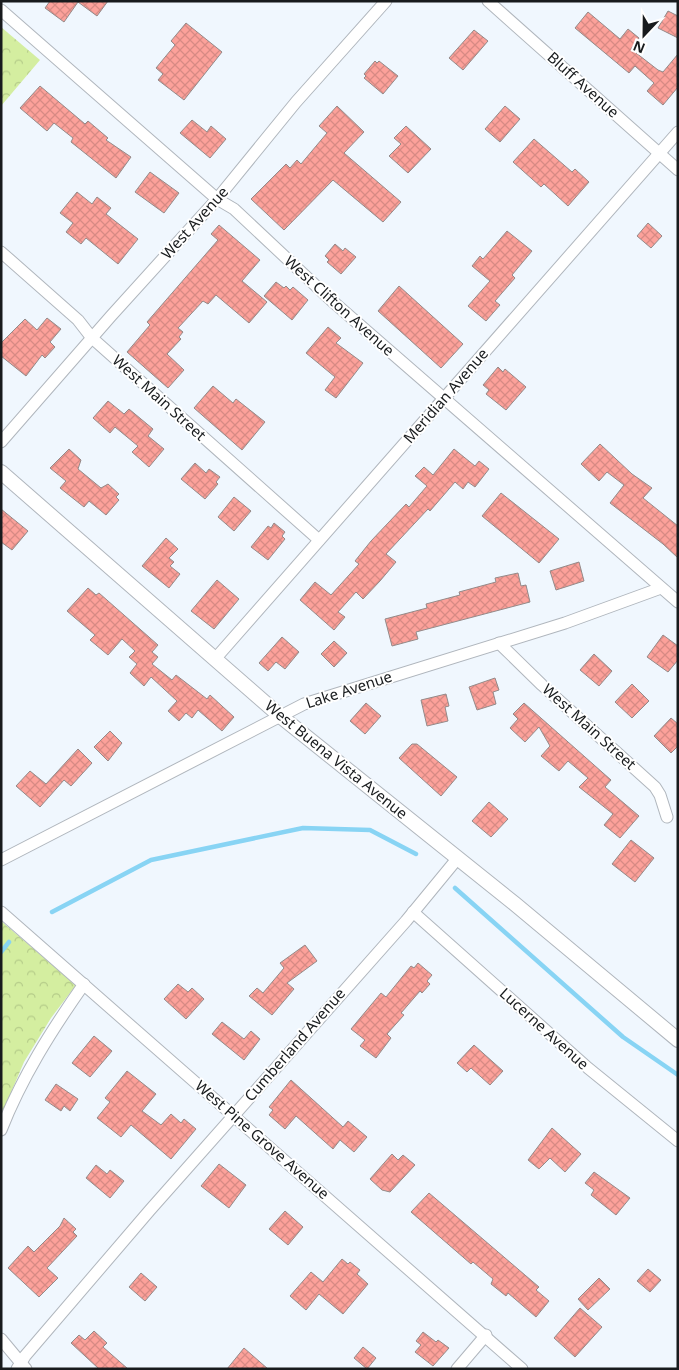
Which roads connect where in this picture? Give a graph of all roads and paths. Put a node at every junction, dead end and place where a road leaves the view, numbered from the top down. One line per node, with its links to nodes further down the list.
1 (386, 1): 7 (street, West Avenue)
2 (488, 1): 5 (street, Bluff Avenue)
3 (1, 10): 7 (street, West Clifton Avenue)
4 (678, 132): 5 (street, Meridian Avenue)
5 (659, 154): 6 (street, Bluff Avenue); 10 (street, Meridian Avenue)
6 (678, 170)
7 (218, 199): 9 (street, West Avenue); 10 (street, West Clifton Avenue)
8 (1, 252): 9 (street, West Main Street)
9 (92, 338): 11 (street, West Avenue); 13 (street, West Main Street)
10 (443, 399): 13 (street, Meridian Avenue); 14 (street, West Clifton Avenue)
11 (1, 442)
12 (1, 472): 17 (street, West Buena Vista Avenue)
13 (319, 540): 17 (street, Meridian Avenue)
14 (661, 588): 15 (street, West Clifton Avenue); 16 (street, Lake Avenue)
15 (678, 602)
16 (499, 643): 18 (street, Lake Avenue); 19 (street, West Main Street)
17 (215, 660): 18 (street, West Buena Vista Avenue)
18 (279, 715): 20 (street, West Buena Vista Avenue); 21 (street, Lake Avenue)
19 (667, 817)
20 (457, 859): 23 (street, Cumberland Avenue); 25 (street, West Buena Vista Avenue)
21 (1, 860)
22 (1, 912): 24 (street, West Pine Grove Avenue)
23 (413, 912): 26 (street, Cumberland Avenue); 28 (street, Lucerne Avenue)
24 (84, 984): 26 (street, West Pine Grove Avenue); 27 (street)
25 (678, 1040)
26 (234, 1116): 29 (street, West Pine Grove Avenue); 31 (street, Cumberland Avenue)
27 (1, 1130)
28 (678, 1141)
29 (486, 1335): 32 (street); 33 (street, West Pine Grove Avenue)
30 (1, 1339): 31 (street)
31 (21, 1367)
32 (457, 1369)
33 (522, 1369)

